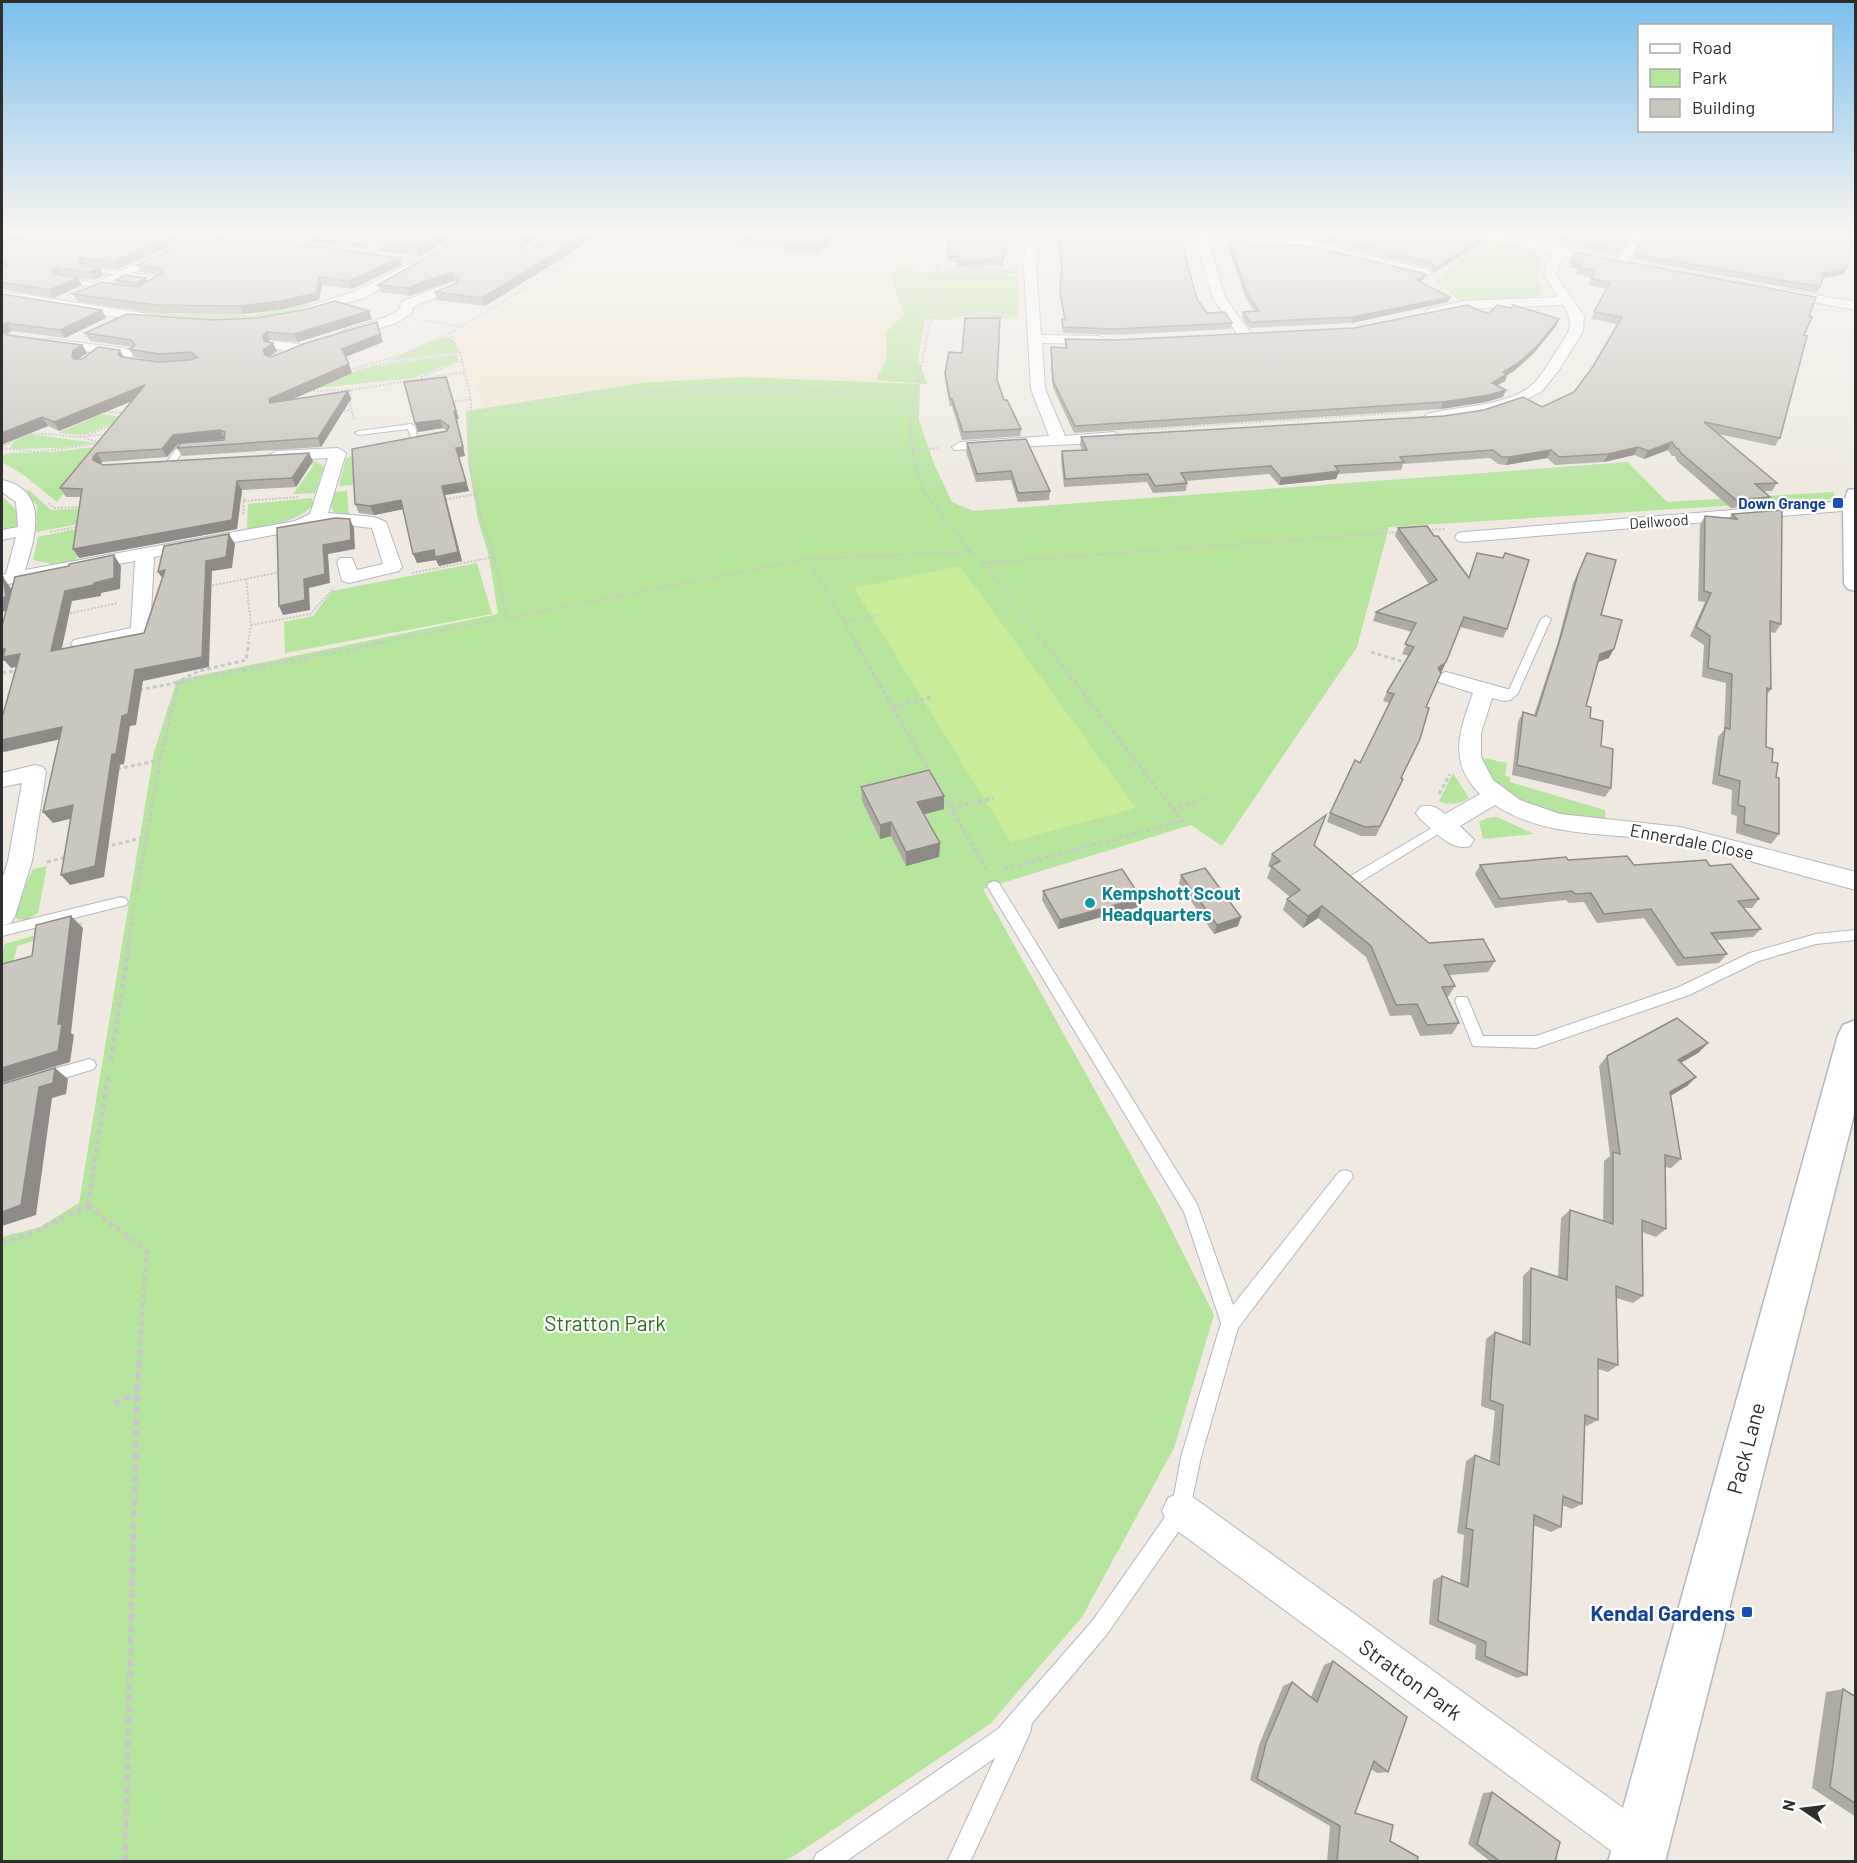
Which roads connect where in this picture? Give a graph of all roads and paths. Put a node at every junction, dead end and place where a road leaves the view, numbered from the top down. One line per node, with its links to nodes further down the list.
1 (119, 320): 10 (street)
2 (164, 320): 9 (street)
3 (369, 320): 15 (street)
4 (440, 320): 11 (path)
5 (931, 320): 32 (path)
6 (1034, 320): 16 (street)
7 (1234, 320): 14 (street)
8 (1576, 320): 37 (street)
9 (178, 322)
10 (108, 325)
11 (462, 327)
12 (450, 333): 23 (path)
13 (87, 335): 19 (street)
14 (1245, 335)
15 (332, 339)
16 (1035, 339): 18 (street); 47 (street)
17 (34, 340): 19 (street)
18 (1115, 341)
19 (65, 345): 21 (street)
20 (304, 346): 22 (street)
21 (103, 350): 24 (street); 25 (lane)
22 (276, 352)
23 (460, 352): 26 (path); 27 (path)
24 (133, 355)
25 (88, 358)
26 (462, 360): 28 (path); 29 (path)
27 (357, 368)
28 (465, 372): 29 (path); 36 (path)
29 (412, 380): 30 (path)
30 (351, 390): 31 (path); 34 (path)
31 (299, 392)
32 (916, 397): 36 (path); 75 (path)
33 (94, 409): 44 (path)
34 (351, 410): 35 (path); 38 (path)
35 (330, 412)
36 (473, 413): 56 (path)
37 (1417, 415): 42 (path)
38 (345, 419)
39 (25, 431): 40 (path)
40 (32, 432): 44 (path); 48 (path)
41 (358, 433): 46 (lane)
42 (1127, 433): 47 (street)
43 (110, 434): 44 (path)
44 (82, 437): 51 (path)
45 (433, 437): 46 (street)
46 (416, 440): 49 (street)
47 (1059, 441): 50 (street)
48 (2, 447): 51 (path)
49 (371, 447)
50 (959, 447)
51 (11, 451): 53 (path)
52 (203, 453): 55 (street)
53 (2, 455)
54 (261, 457): 60 (street)
55 (152, 464)
56 (471, 468): 57 (path); 59 (path)
57 (459, 470)
58 (2, 486): 72 (street)
59 (476, 494): 65 (path); 88 (path)
60 (325, 495): 62 (path); 67 (street)
61 (233, 500): 62 (path)
62 (244, 500): 74 (path)
63 (1855, 500): 71 (street, Dellwood); 83 (street)
64 (46, 501): 66 (path)
65 (438, 501)
66 (88, 506)
67 (318, 517): 74 (street); 78 (street)
68 (90, 524): 72 (path)
69 (1420, 531): 71 (path)
70 (1409, 532): 79 (path)
71 (1460, 532)
72 (26, 533): 73 (street); 81 (street)
73 (2, 535)
74 (242, 536): 76 (street)
75 (971, 552): 77 (path); 79 (path)
76 (145, 553): 81 (street); 85 (street)
77 (808, 559): 88 (path); 90 (path)
78 (346, 562)
79 (983, 563): 112 (path)
80 (288, 570): 82 (path)
81 (8, 578)
82 (246, 579): 84 (path); 99 (path)
83 (1856, 584)
84 (201, 588)
85 (143, 598): 86 (path); 91 (street)
86 (67, 614)
87 (878, 615): 90 (path)
88 (507, 618): 99 (path)
89 (1546, 619): 102 (lane)
90 (844, 622): 104 (path)
91 (81, 644)
92 (1371, 652): 97 (path)
93 (27, 668): 94 (path)
94 (16, 671): 95 (path); 98 (path)
95 (2, 673)
96 (160, 677): 100 (path)
97 (1446, 678): 102 (street)
98 (14, 680)
99 (179, 681): 100 (path); 105 (path)
100 (159, 686): 101 (path)
101 (138, 690)
102 (1494, 692): 108 (street, Ennerdale Close)
103 (932, 697): 104 (path)
104 (893, 707): 111 (path)
105 (160, 760): 106 (path); 114 (path)
106 (114, 769)
107 (2, 780): 120 (street)
108 (1496, 795): 113 (street); 119 (street, Ennerdale Close)
109 (994, 798): 111 (path)
110 (1208, 798): 112 (path)
111 (951, 808): 117 (path)
112 (1172, 809): 117 (path)
113 (1445, 826): 118 (lane)
114 (146, 837): 115 (path); 121 (path)
115 (103, 848)
116 (71, 856): 120 (path)
117 (991, 879): 134 (lane)
118 (1352, 881)
119 (1856, 881)
120 (10, 886): 124 (street)
121 (136, 895)
122 (121, 902): 125 (lane)
123 (135, 906): 132 (path)
124 (2, 916)
125 (2, 931)
126 (1856, 935): 127 (lane)
127 (1462, 1001)
128 (1856, 1035): 139 (street, Pack Lane)
129 (89, 1065): 130 (lane)
130 (34, 1081)
131 (1345, 1177): 134 (lane)
132 (88, 1206): 133 (path); 135 (path)
133 (2, 1243)
134 (1230, 1323): 137 (lane)
135 (137, 1394): 136 (path); 140 (path)
136 (114, 1404)
137 (1181, 1511): 138 (lane); 139 (street, Stratton Park)
138 (1029, 1710): 141 (lane); 142 (lane)
139 (1638, 1854)
140 (125, 1862)
141 (824, 1862)
142 (957, 1862)

